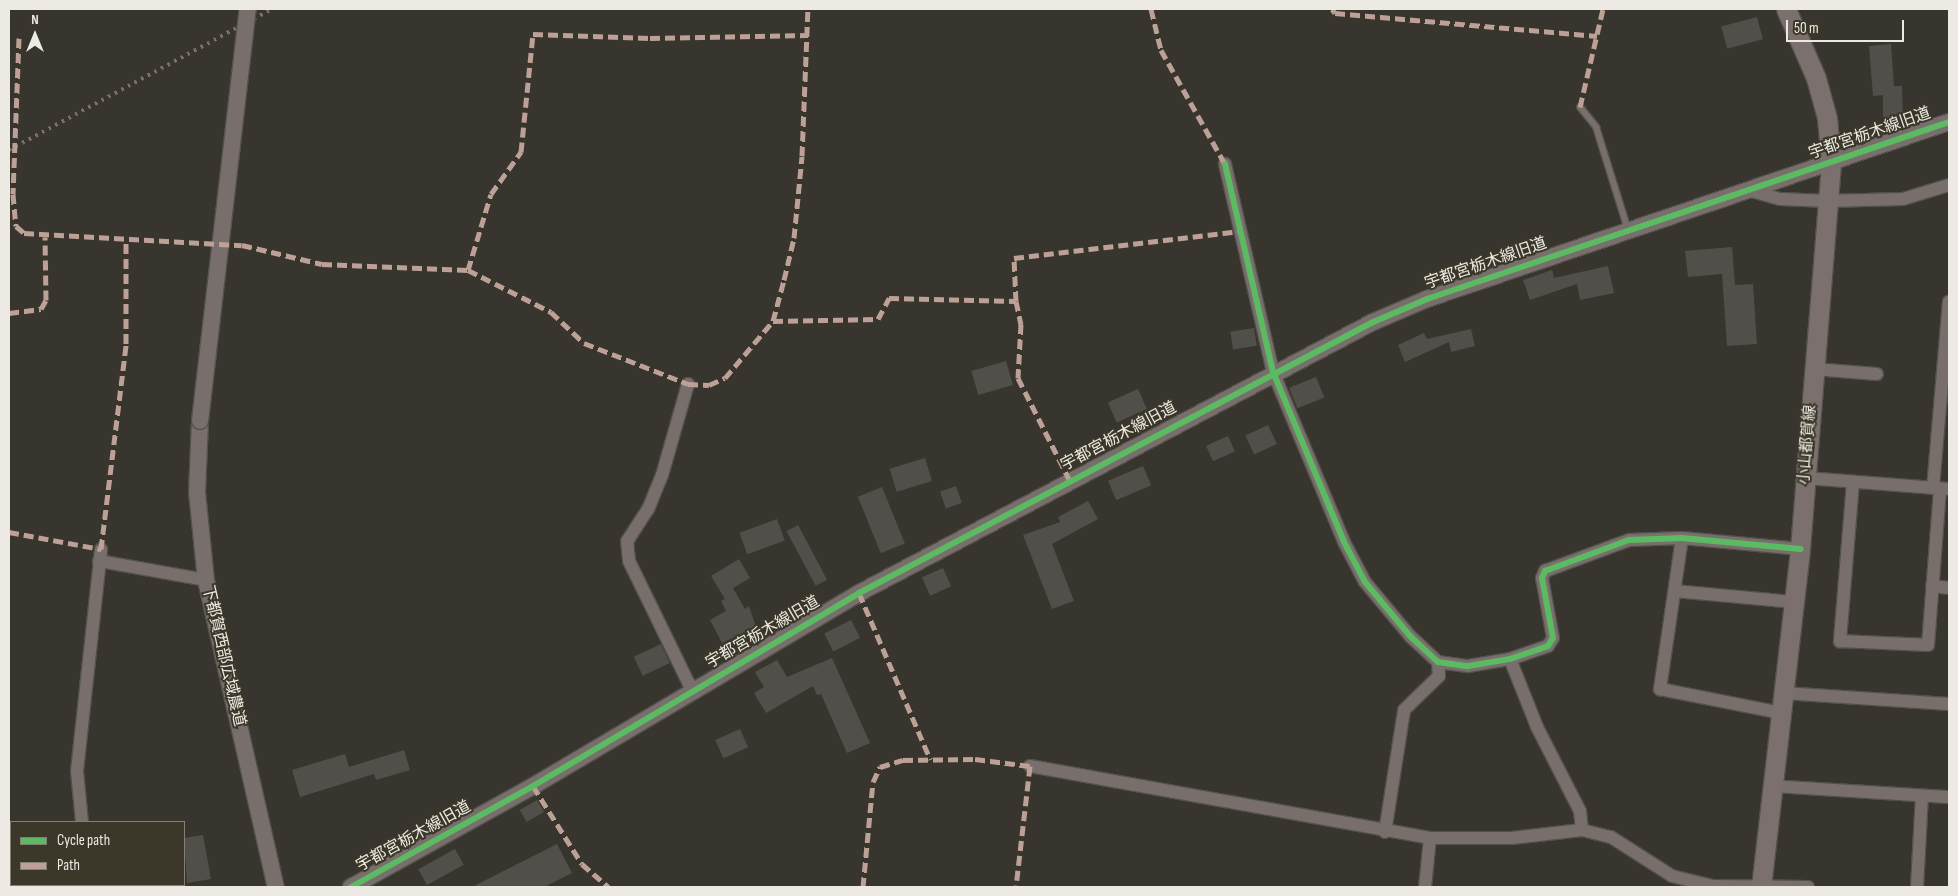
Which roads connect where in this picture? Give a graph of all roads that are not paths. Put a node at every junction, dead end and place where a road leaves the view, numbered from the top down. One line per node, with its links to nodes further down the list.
1 (248, 9): 22 (street, 下都賀西部広域農道, bridge)
2 (1786, 9): 5 (main road, 小山都賀線)
3 (1580, 106): 10 (lane)
4 (1949, 122): 5 (street, 宇都宮栃木線旧道)
5 (1831, 162): 8 (street, 宇都宮栃木線旧道); 9 (main road, 小山都賀線)
6 (1225, 164): 13 (street)
7 (1949, 185): 9 (street)
8 (1748, 190): 9 (street); 10 (street, 宇都宮栃木線旧道)
9 (1828, 202): 12 (main road, 小山都賀線)
10 (1629, 231): 13 (street, 宇都宮栃木線旧道)
11 (1949, 302): 16 (street)
12 (1814, 369): 14 (street); 17 (main road, 小山都賀線)
13 (1273, 372): 28 (street); 29 (street, 宇都宮栃木線旧道)
14 (1877, 374)
15 (688, 384): 29 (street)
16 (1946, 386): 19 (street)
17 (1806, 478): 18 (street); 21 (main road, 小山都賀線)
18 (1853, 482): 19 (street); 23 (street)
19 (1941, 488): 23 (street)
20 (1682, 538): 21 (street); 25 (street); 27 (street)
21 (1800, 549): 26 (main road, 小山都賀線)
22 (206, 580): 37 (street); 41 (street, 下都賀西部広域農道)
23 (1932, 586): 24 (street)
24 (1949, 588)
25 (1675, 591): 26 (street); 32 (street)
26 (1794, 602): 30 (main road, 小山都賀線)
27 (1510, 660): 28 (street); 38 (street)
28 (1438, 662): 39 (street)
29 (692, 690): 42 (street, 宇都宮栃木線旧道)
30 (1783, 693): 31 (street); 32 (main road, 小山都賀線)
31 (1949, 704)
32 (1781, 713): 34 (main road, 小山都賀線)
33 (1030, 766): 39 (street)
34 (1772, 786): 35 (street); 44 (main road, 小山都賀線)
35 (1922, 796): 36 (street); 46 (street)
36 (1949, 798)
37 (82, 821)
38 (1582, 830): 40 (street); 44 (street)
39 (1385, 832): 40 (street)
40 (1430, 838): 43 (street)
41 (276, 887)
42 (351, 887)
43 (1425, 887)
44 (1761, 887): 45 (street)
45 (1808, 887)
46 (1917, 887)

